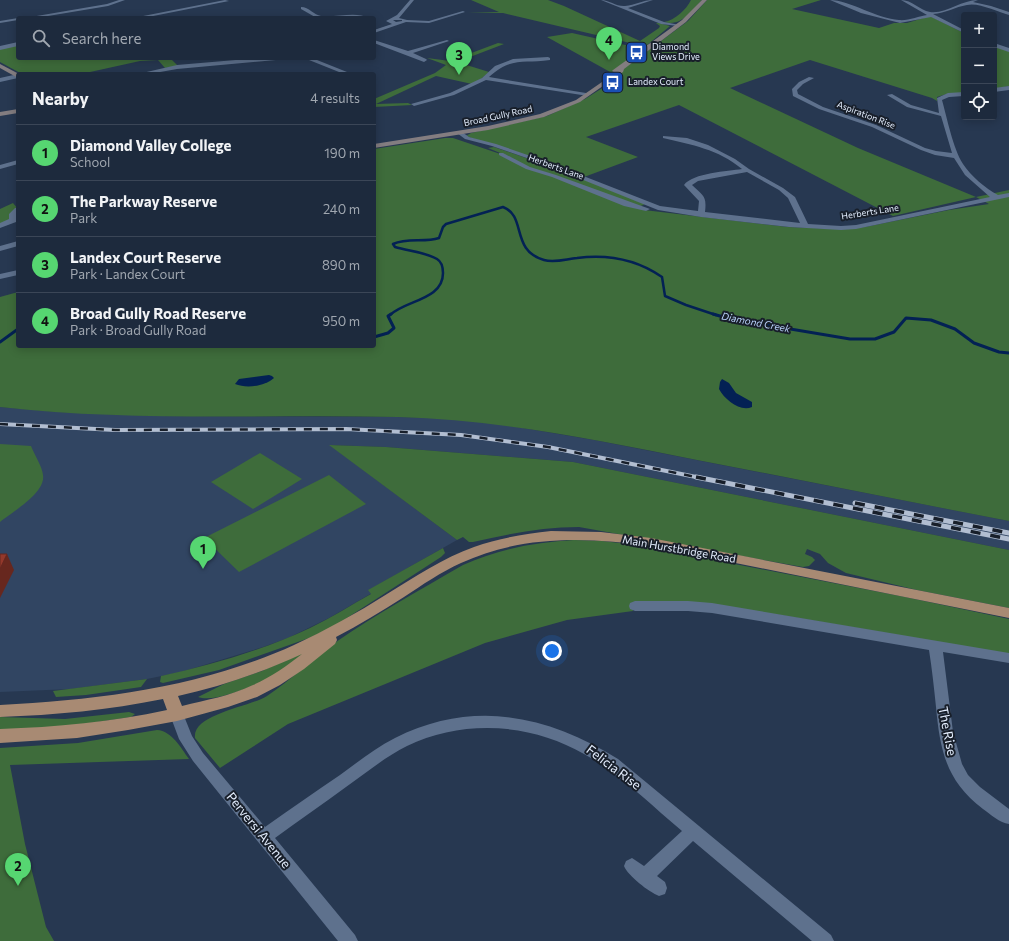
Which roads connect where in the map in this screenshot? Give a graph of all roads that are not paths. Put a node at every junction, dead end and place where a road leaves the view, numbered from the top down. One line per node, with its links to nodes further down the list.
1 (125, 0): 16 (street)
2 (412, 0): 20 (street)
3 (603, 0): 12 (street)
4 (651, 0): 12 (street)
5 (705, 0): 22 (street, Broad Gully Road)
6 (832, 0): 14 (street)
7 (903, 0): 14 (street)
8 (976, 0): 10 (street)
9 (227, 1): 17 (street)
10 (969, 2): 14 (street); 15 (street)
11 (303, 8): 18 (street)
12 (624, 8): 22 (street)
13 (463, 12): 20 (street)
14 (930, 14): 24 (street)
15 (1009, 14)
16 (39, 16)
17 (146, 16)
18 (317, 16)
19 (16, 20): 21 (street)
20 (402, 20): 23 (street); 23 (street)
21 (0, 22)
22 (678, 25): 48 (street, Broad Gully Road)
23 (382, 30): 25 (street)
24 (961, 30)
25 (376, 32)
26 (447, 41): 32 (street)
27 (376, 42): 32 (street)
28 (16, 44): 30 (street)
29 (997, 46): 31 (street)
30 (0, 48)
31 (1009, 50)
32 (407, 53): 36 (street)
33 (548, 59): 42 (street)
34 (254, 60): 38 (street)
35 (312, 60): 39 (street)
36 (424, 60)
37 (0, 66): 40 (street)
38 (151, 72)
39 (344, 72)
40 (16, 75)
41 (16, 76): 44 (street)
42 (486, 78): 48 (street); 50 (street)
43 (811, 78): 60 (street, Aspiration Rise)
44 (0, 80)
45 (1009, 88): 46 (street)
46 (997, 90)
47 (961, 94): 53 (street)
48 (586, 95): 54 (street, Broad Gully Road)
49 (890, 95): 53 (street)
50 (414, 104)
51 (16, 111): 52 (street)
52 (0, 114)
53 (944, 115): 60 (street)
54 (460, 133): 55 (street, Broad Gully Road); 57 (street, Herberts Lane)
55 (448, 135): 58 (street, Broad Gully Road); 59 (street, Herberts Lane)
56 (665, 136): 63 (street)
57 (494, 145): 59 (street); 66 (street, Herberts Lane)
58 (376, 146)
59 (486, 148): 67 (street, Herberts Lane)
60 (957, 156): 65 (street)
61 (16, 163): 62 (street)
62 (0, 167)
63 (747, 170): 70 (street); 72 (street)
64 (1009, 195): 65 (street, Herberts Lane)
65 (997, 198): 72 (street, Herberts Lane)
66 (646, 203): 67 (street); 69 (street, Herberts Lane)
67 (638, 207): 69 (street, Herberts Lane)
68 (16, 212): 71 (street)
69 (684, 212): 70 (street, Herberts Lane)
70 (701, 214): 72 (street, Herberts Lane)
71 (0, 226)
72 (805, 226)
73 (16, 244): 74 (street)
74 (0, 249)
75 (16, 273): 76 (street)
76 (0, 278)
77 (635, 606): 80 (street)
78 (1009, 613): 79 (main road, Main Hurstbridge Road)
79 (363, 616): 82 (main road, Main Hurstbridge Road); 84 (main road, Main Hurstbridge Road)
80 (935, 645): 81 (street); 86 (street, The Rise)
81 (1009, 658)
82 (170, 693): 83 (main road, Main Hurstbridge Road); 84 (main road)
83 (0, 711)
84 (177, 715): 85 (main road, Main Hurstbridge Road); 88 (street, Perversi Avenue)
85 (0, 736)
86 (1008, 817)
87 (693, 831): 88 (street, Felicia Rise); 90 (street); 93 (street, Felicia Rise)
88 (264, 836): 92 (street, Perversi Avenue)
89 (632, 866): 90 (street)
90 (645, 876): 91 (street)
91 (658, 888)
92 (349, 941)
93 (825, 941)

